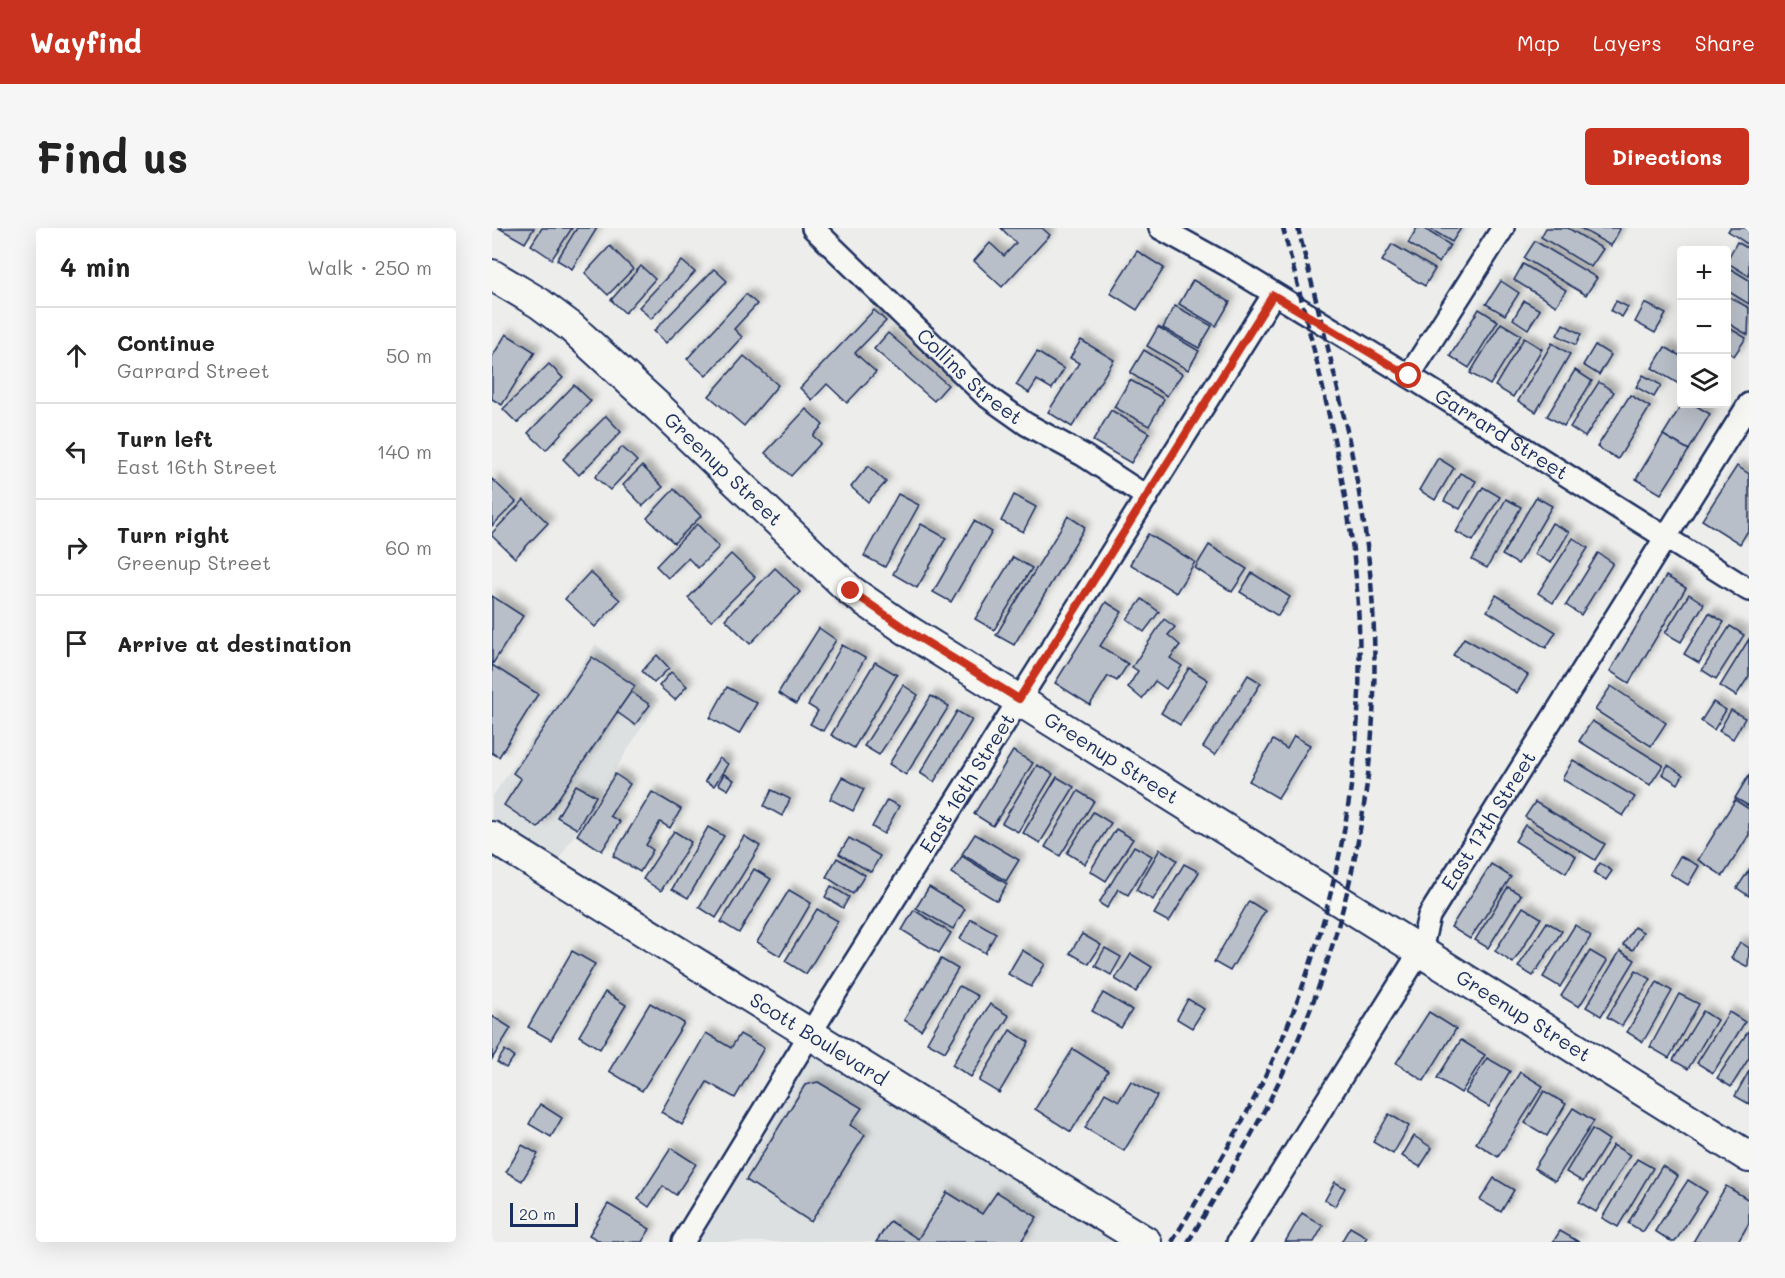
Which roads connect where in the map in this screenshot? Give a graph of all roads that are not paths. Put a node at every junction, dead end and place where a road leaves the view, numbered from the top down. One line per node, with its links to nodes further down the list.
1 (813, 228): 8 (street, Collins Street)
2 (1160, 228): 5 (street, Garrard Street)
3 (1503, 228): 6 (street)
4 (492, 275): 11 (main road, Greenup Street)
5 (1273, 295): 6 (street, Garrard Street); 8 (street, East 16th Street)
6 (1409, 376): 9 (street, Garrard Street)
7 (1749, 404): 9 (street, East 17th Street)
8 (1147, 497): 11 (street, East 16th Street)
9 (1665, 537): 10 (street, Garrard Street); 13 (street, East 17th Street)
10 (1749, 590)
11 (1019, 699): 13 (main road, Greenup Street); 14 (street, East 16th Street)
12 (492, 837): 14 (main road, Scott Boulevard)
13 (1421, 950): 15 (main road, Greenup Street); 18 (street, East 17th Street)
14 (812, 1034): 16 (street, East 16th Street); 17 (main road, Scott Boulevard)
15 (1749, 1156)
16 (682, 1242)
17 (1146, 1242)
18 (1238, 1242)

